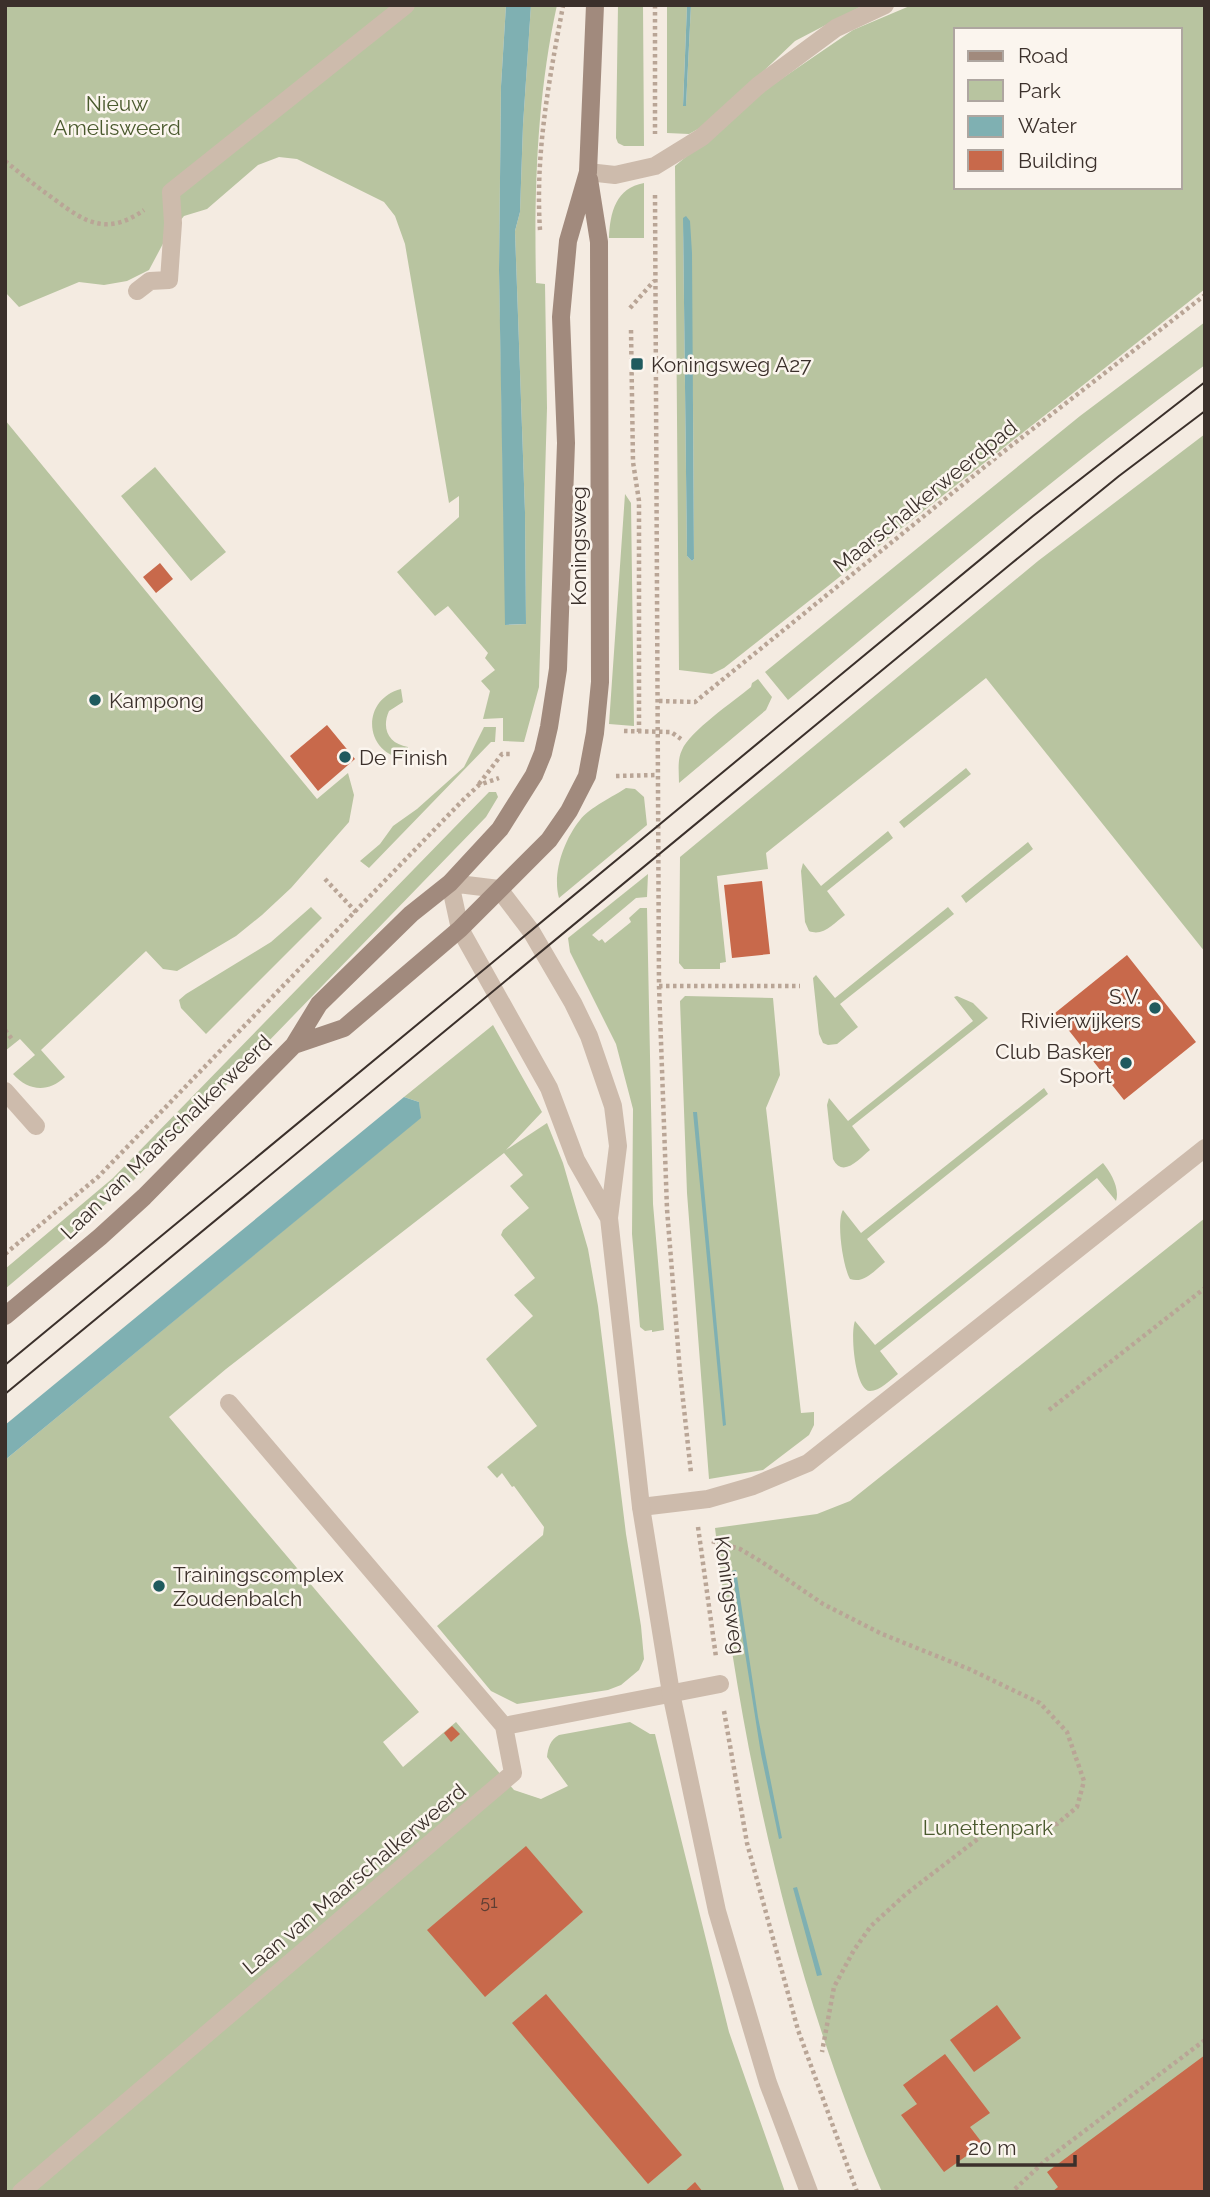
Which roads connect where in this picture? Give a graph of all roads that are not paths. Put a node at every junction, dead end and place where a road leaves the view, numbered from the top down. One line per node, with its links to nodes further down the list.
1 (406, 5): 5 (street)
2 (595, 5): 4 (main road, Koningsweg)
3 (885, 5): 4 (street)
4 (588, 172): 6 (main road, Koningsweg); 7 (main road, Koningsweg)
5 (137, 291)
6 (450, 883): 7 (street); 8 (street); 9 (main road, Laan van Maarschalkerweerd)
7 (499, 889): 8 (main road, Laan van Maarschalkerweerd); 13 (street)
8 (460, 929): 9 (main road, Laan van Maarschalkerweerd); 13 (street)
9 (294, 1045): 14 (main road, Laan van Maarschalkerweerd)
10 (5, 1091): 11 (street)
11 (36, 1126)
12 (1205, 1148): 16 (street)
13 (609, 1218): 16 (street)
14 (5, 1316)
15 (229, 1403): 19 (street)
16 (641, 1507): 18 (street)
17 (720, 1684): 18 (street)
18 (671, 1693): 19 (street); 21 (street)
19 (504, 1726): 20 (street, Laan van Maarschalkerweerd)
20 (22, 2192)
21 (809, 2192)

